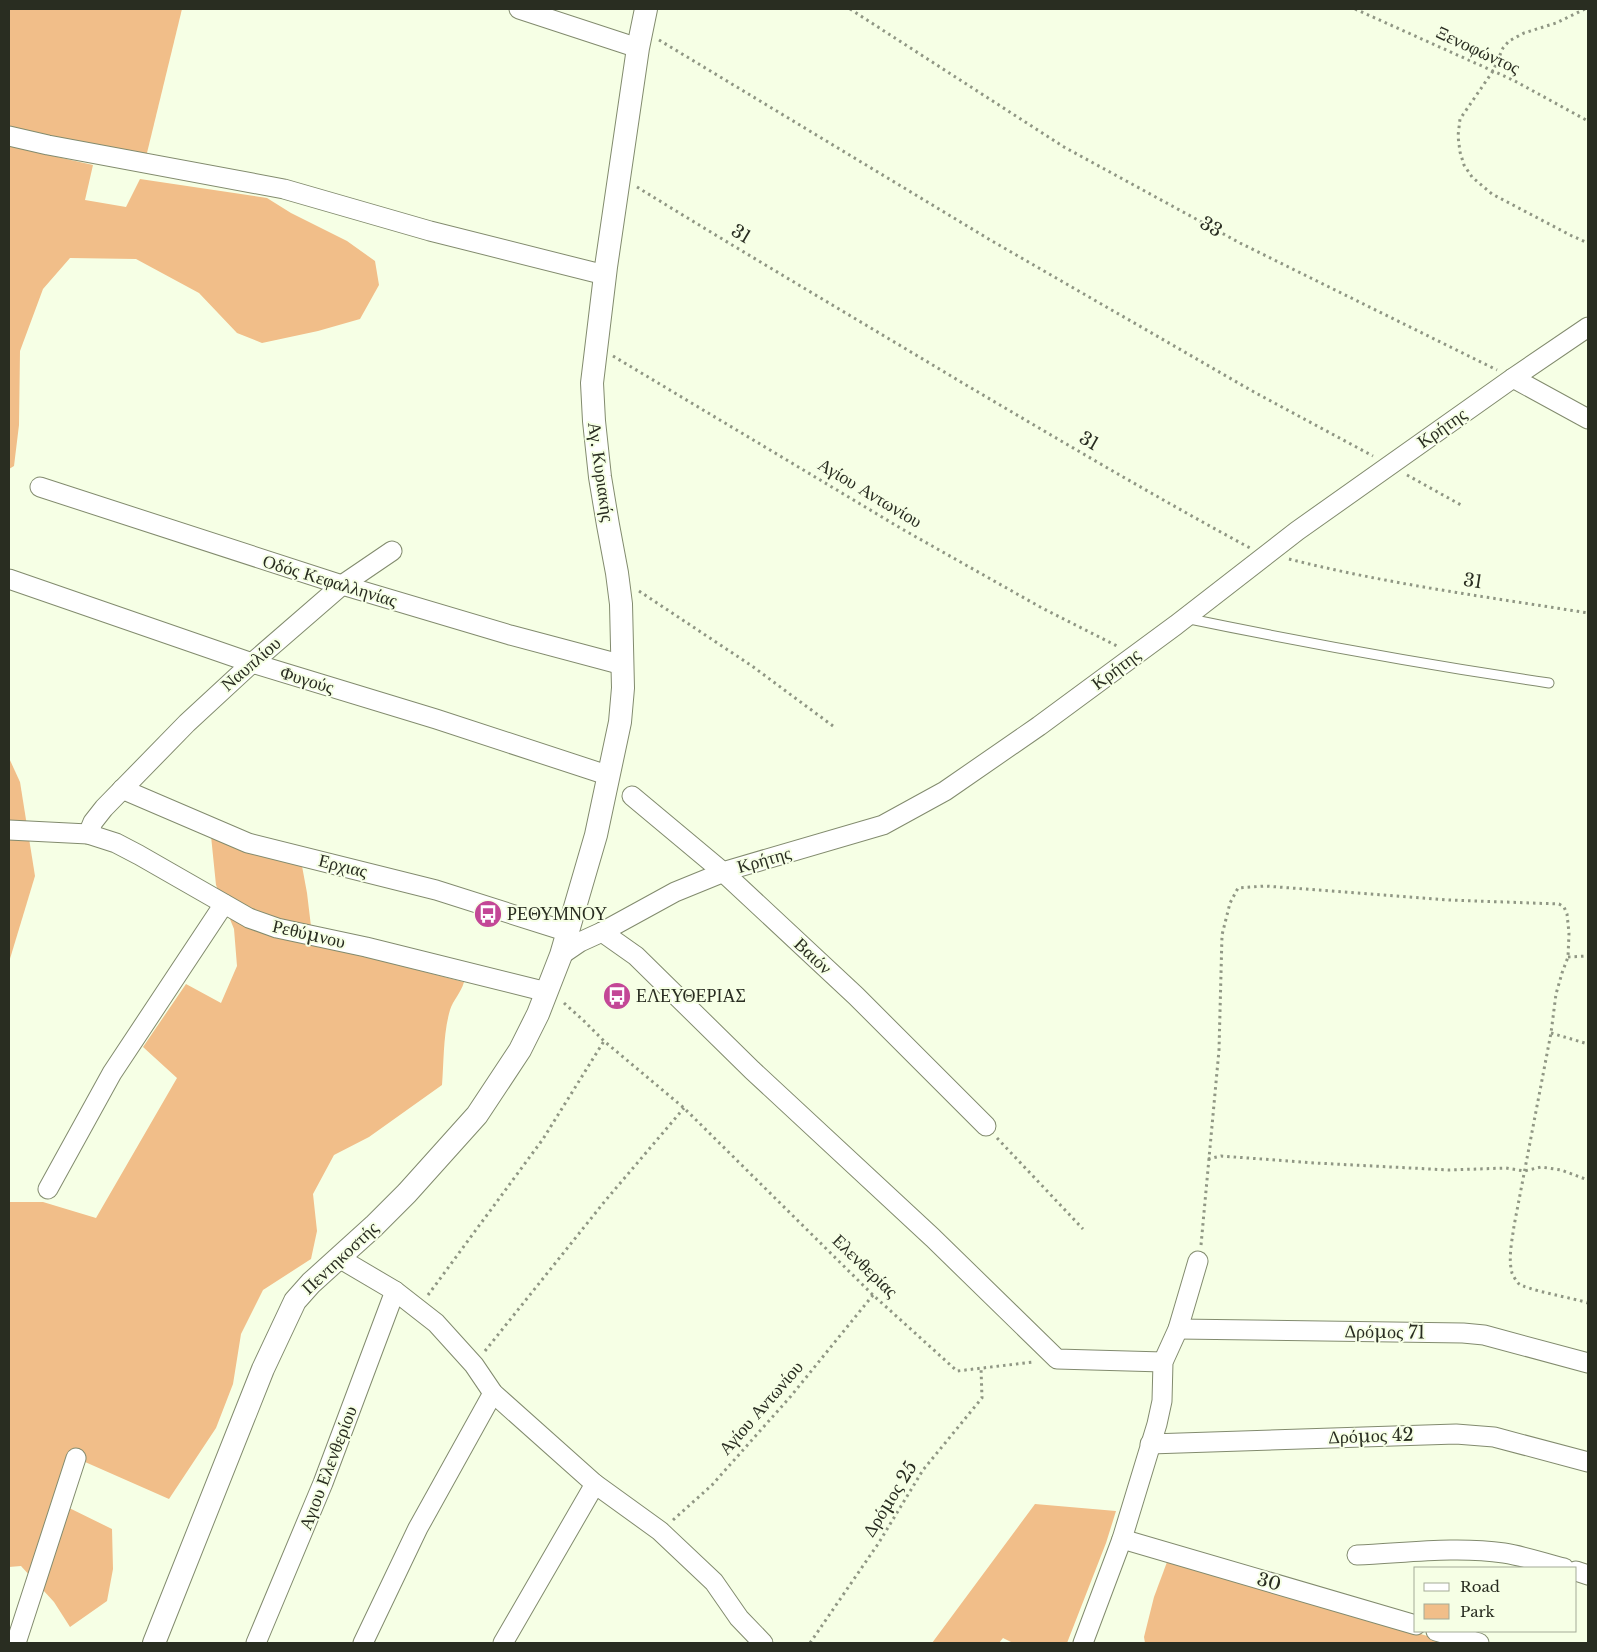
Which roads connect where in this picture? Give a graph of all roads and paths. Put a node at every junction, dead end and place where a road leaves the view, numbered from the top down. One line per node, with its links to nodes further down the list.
1 (519, 9): 6 (street)
2 (646, 9): 6 (street, Αγ. Κυριακής)
3 (850, 9): 15 (path, 33)
4 (1355, 9): 7 (path, Ξενοφώντος)
5 (1585, 9): 7 (path)
6 (640, 40): 10 (street, Αγ. Κυριακής); 17 (path)
7 (1494, 71): 8 (path, Ξενοφώντος); 11 (path)
8 (1588, 121)
9 (9, 136): 12 (street)
10 (619, 176): 12 (street, Αγ. Κυριακής); 21 (path, 31)
11 (1588, 243)
12 (604, 275): 14 (street, Αγ. Κυριακής)
13 (1588, 327): 15 (street, Κρήτης)
14 (596, 346): 24 (street, Αγ. Κυριακής); 27 (path, Αγίου Αντωνίου)
15 (1513, 378): 16 (street); 17 (street, Κρήτης)
16 (1588, 419)
17 (1389, 466): 19 (path); 21 (street, Κρήτης)
18 (40, 487): 23 (street, Οδός Κεφαλληνίας)
19 (1461, 505)
20 (392, 551): 23 (street, Ναυπλίου)
21 (1265, 556): 25 (path, 31); 26 (street, Κρήτης)
22 (9, 580): 28 (street, Φυγούς)
23 (342, 585): 28 (street, Ναυπλίου); 29 (street, Οδός Κεφαλληνίας)
24 (619, 586): 29 (street, Αγ. Κυριακής); 31 (path)
25 (1588, 613)
26 (1185, 618): 27 (street, Κρήτης); 30 (lane)
27 (1135, 656): 37 (street, Κρήτης)
28 (252, 663): 32 (street, Φυγούς); 33 (street, Ναυπλίου)
29 (623, 665): 32 (street, Αγ. Κυριακής)
30 (1549, 684)
31 (833, 726)
32 (607, 776): 39 (street, Αγ. Κυριακής)
33 (122, 790): 36 (street, Ναυπλίου); 39 (street, Ερχιας)
34 (632, 796): 37 (street, Βαιόν)
35 (9, 830): 36 (street, Ρεθύμνου)
36 (88, 834): 38 (street, Ρεθύμνου)
37 (723, 872): 40 (street, Κρήτης); 49 (street, Βαιόν)
38 (224, 904): 44 (street, Ρεθύμνου); 53 (street)
39 (568, 932): 41 (street, Πεντηκοστής)
40 (602, 932): 41 (street, Κρήτης); 62 (street)
41 (561, 955): 44 (street, Πεντηκοστής)
42 (1588, 956): 43 (path)
43 (1568, 957): 45 (path); 50 (path)
44 (548, 992): 46 (path, Ελενθερίας); 55 (street, Πεντηκοστής)
45 (1551, 1033): 47 (path); 51 (path)
46 (604, 1041): 48 (path, Ελενθερίας); 60 (path)
47 (1588, 1044)
48 (684, 1108): 58 (path, Ελενθερίας); 65 (path)
49 (986, 1126): 54 (path)
50 (1208, 1159): 51 (path); 56 (path)
51 (1524, 1171): 52 (path); 59 (path)
52 (1588, 1180)
53 (48, 1189)
54 (1083, 1229)
55 (339, 1258): 57 (street); 80 (street, Πεντηκοστής)
56 (1198, 1261): 61 (street)
57 (395, 1291): 60 (street); 81 (street, Αγιου Ελενθερίου)
58 (873, 1294): 66 (path, Ελενθερίας); 72 (path, Αγίου Αντωνίου)
59 (1588, 1303)
60 (418, 1309): 65 (street)
61 (1178, 1329): 63 (street); 64 (street, Δρόμος 71)
62 (1057, 1359): 63 (street); 66 (path, Ελενθερίας)
63 (1163, 1362): 68 (street)
64 (1588, 1363)
65 (474, 1365): 67 (street)
66 (981, 1368): 85 (path, Δρόμος 25)
67 (493, 1393): 71 (street); 82 (street)
68 (1150, 1444): 70 (street, Δρόμος 42); 73 (street)
69 (76, 1458): 79 (street)
70 (1588, 1462)
71 (595, 1484): 72 (street); 83 (street)
72 (660, 1531): 84 (street)
73 (1122, 1539): 76 (street, 30); 86 (street)
74 (1357, 1555): 75 (street)
75 (1560, 1567)
76 (1414, 1624)
77 (1438, 1632): 78 (street)
78 (1454, 1640): 87 (street)
79 (16, 1643)
80 (154, 1643)
81 (256, 1643)
82 (363, 1643)
83 (503, 1643)
84 (763, 1643)
85 (810, 1643)
86 (1083, 1643)
87 (1479, 1643)

